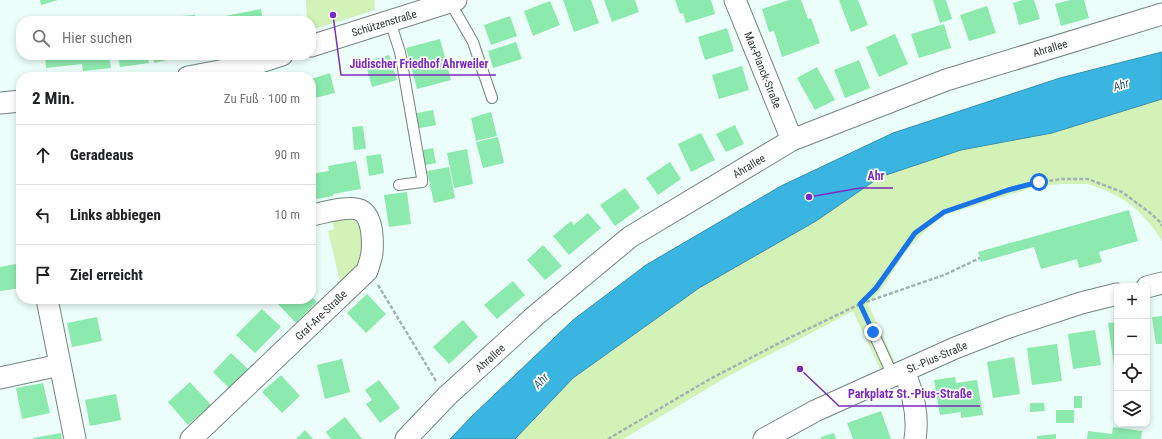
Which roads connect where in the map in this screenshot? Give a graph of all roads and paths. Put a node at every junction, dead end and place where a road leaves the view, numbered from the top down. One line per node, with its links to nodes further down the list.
1 (735, 0): 11 (street, Max-Planck-Straße)
2 (453, 1): 4 (street, Schützenstraße); 8 (lane)
3 (1162, 14): 11 (street, Ahrallee)
4 (390, 21): 5 (street, Schützenstraße); 12 (lane)
5 (316, 44)
6 (266, 60): 7 (street)
7 (214, 72)
8 (492, 98)
9 (16, 101): 10 (street)
10 (0, 103)
11 (792, 140): 26 (street, Ahrallee)
12 (399, 185)
13 (316, 214): 16 (street)
14 (1162, 226): 21 (path)
15 (980, 258): 21 (path)
16 (367, 271): 26 (path); 28 (street, Graf-Are-Straße)
17 (1162, 283): 18 (street)
18 (1150, 286)
19 (1114, 295): 24 (street, St.-Pius-Straße)
20 (48, 304): 23 (street)
21 (860, 304): 22 (path); 30 (path)
22 (873, 332): 24 (lane)
23 (60, 365): 25 (street); 27 (street)
24 (898, 373): 31 (street, St.-Pius-Straße); 32 (street)
25 (0, 378)
26 (447, 396): 29 (street, Ahrallee)
27 (74, 439)
28 (191, 439)
29 (406, 439)
30 (608, 439)
31 (764, 439)
32 (915, 439)

